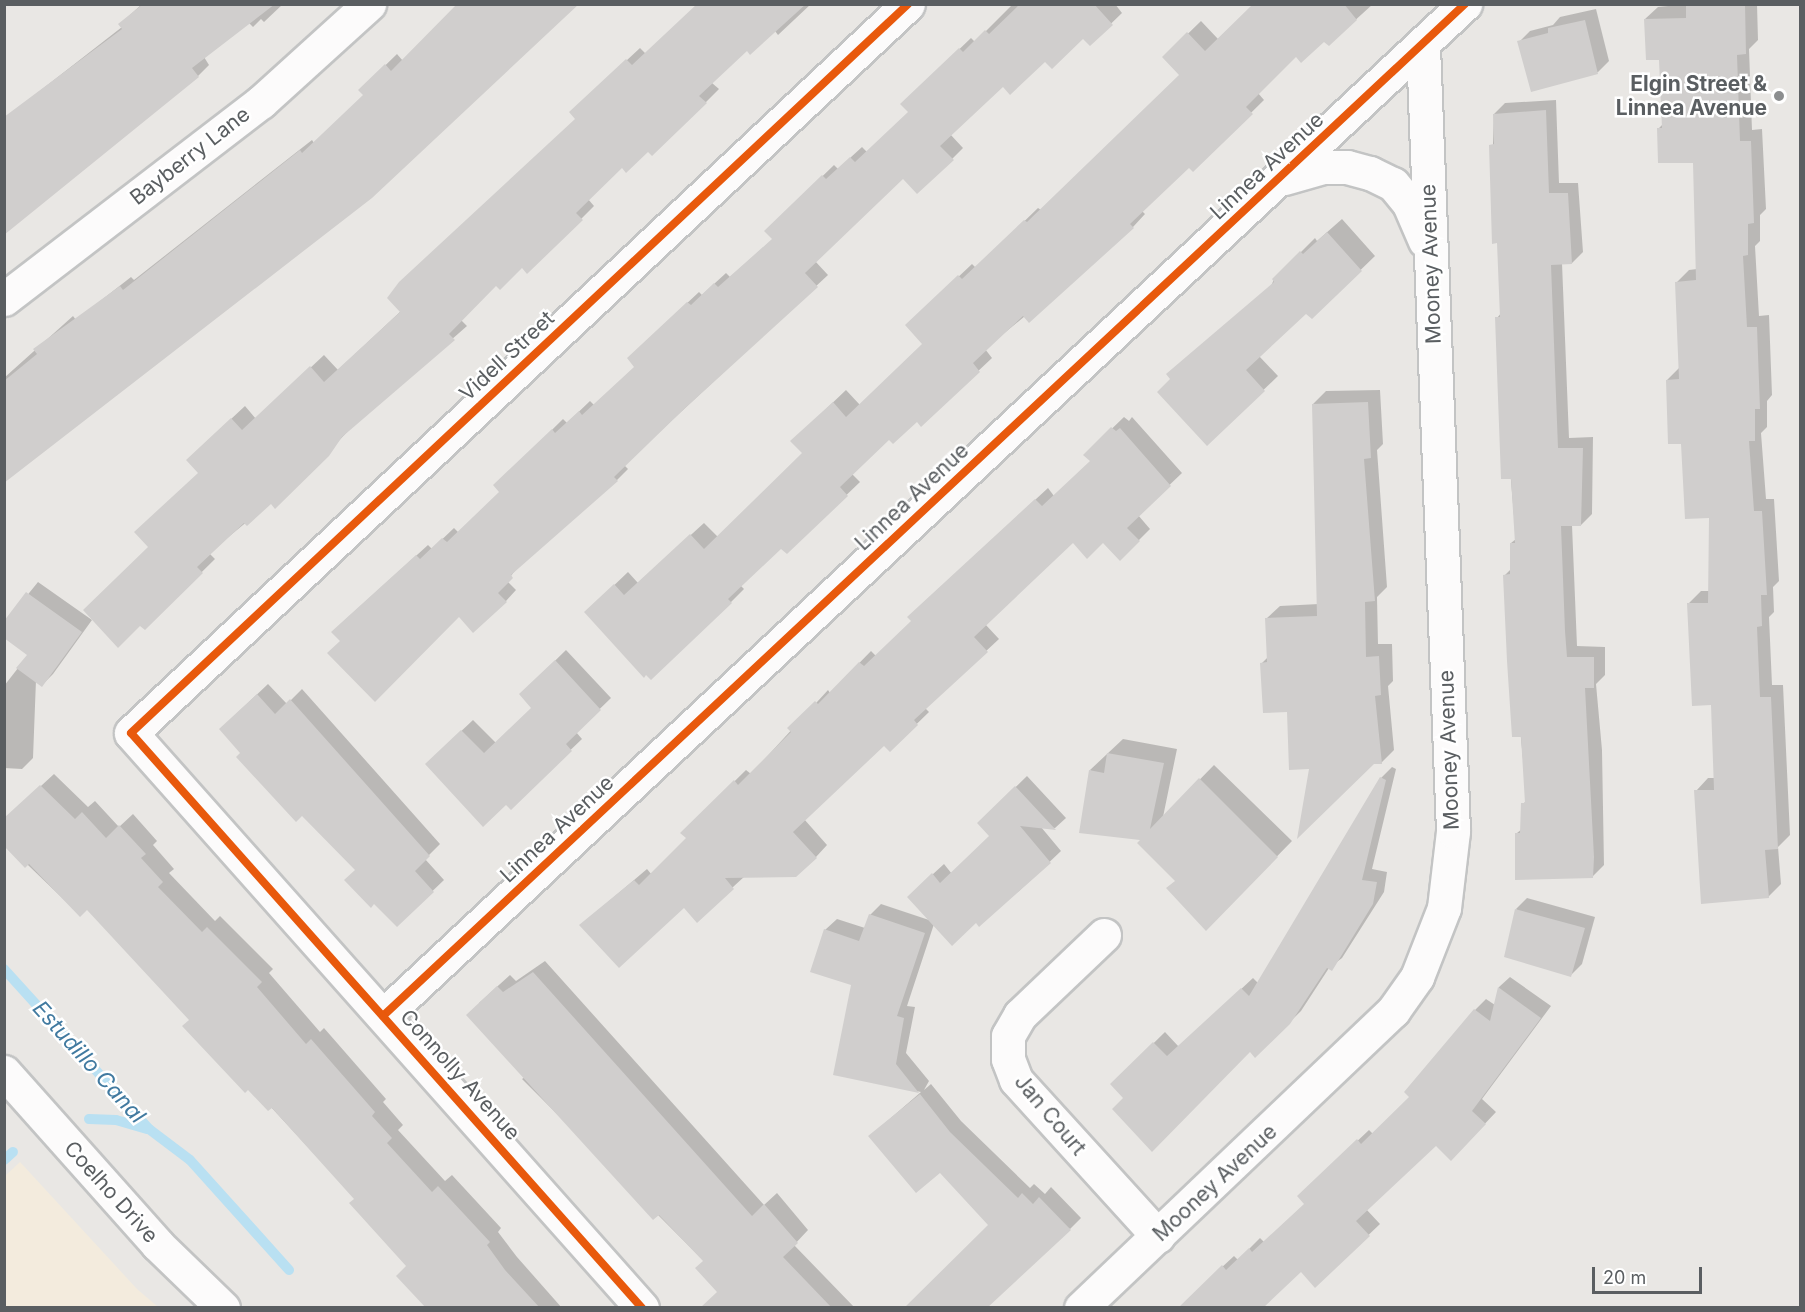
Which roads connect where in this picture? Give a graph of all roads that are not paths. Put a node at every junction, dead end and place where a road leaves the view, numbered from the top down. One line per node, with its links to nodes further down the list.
1 (369, 4): 7 (street, Bayberry Lane)
2 (908, 4): 8 (street, Videll Street)
3 (1465, 4): 4 (street, Linnea Avenue)
4 (1423, 45): 5 (street, Linnea Avenue); 6 (street, Mooney Avenue)
5 (1277, 181): 6 (street); 10 (street, Linnea Avenue)
6 (1430, 256): 12 (street, Mooney Avenue)
7 (4, 298)
8 (131, 733): 10 (street, Connolly Avenue)
9 (1104, 935): 12 (street, Jan Court)
10 (383, 1016): 14 (street, Connolly Avenue)
11 (4, 1072): 13 (street, Coelho Drive)
12 (1158, 1236): 15 (street, Mooney Avenue)
13 (223, 1308)
14 (642, 1308)
15 (1081, 1308)

